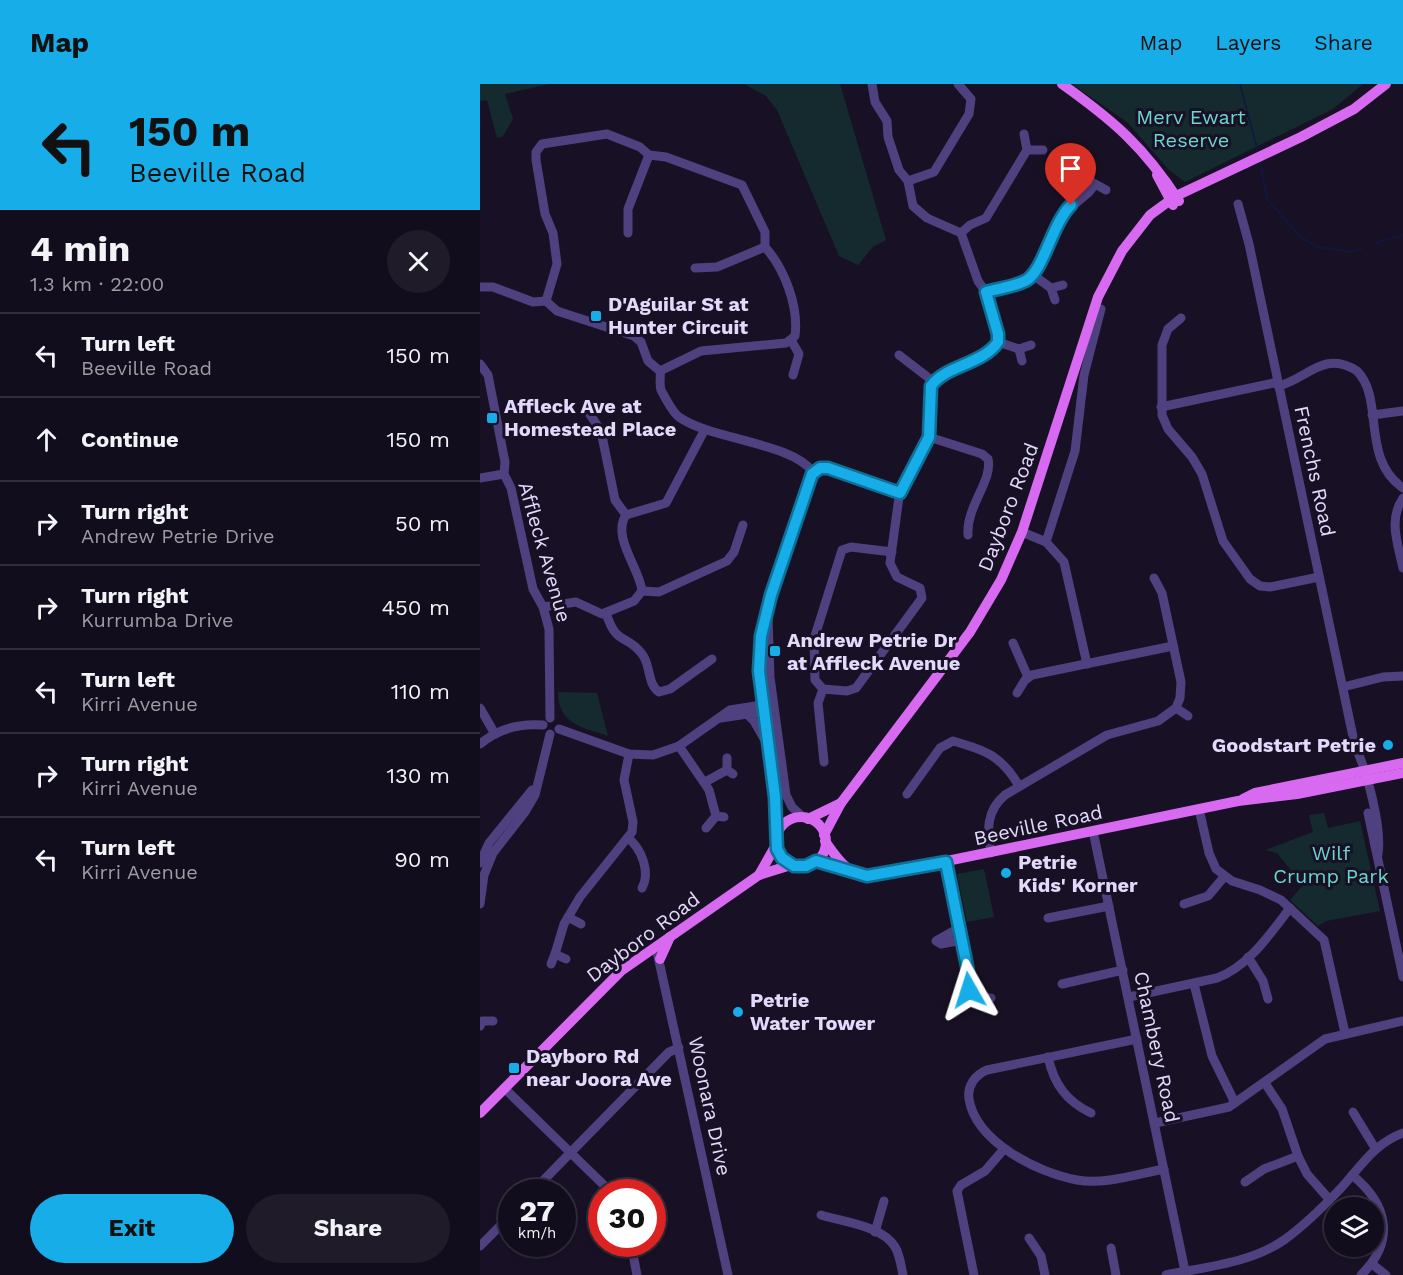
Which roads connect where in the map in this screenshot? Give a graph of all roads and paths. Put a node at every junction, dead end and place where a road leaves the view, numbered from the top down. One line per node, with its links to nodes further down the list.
1 (872, 84): 10 (street)
2 (958, 84): 10 (street)
3 (1062, 84): 12 (main road)
4 (1386, 84): 14 (main road, Dayboro Road)
5 (1024, 134): 6 (street)
6 (1027, 150): 7 (street); 19 (street)
7 (1043, 150)
8 (649, 155): 18 (street); 20 (street); 28 (street)
9 (1084, 178): 11 (street)
10 (908, 181): 19 (street)
11 (1095, 184): 13 (street); 22 (street)
12 (1165, 185): 14 (main road); 16 (main road)
13 (1106, 190)
14 (1177, 199): 16 (main road, Dayboro Road); 17 (main road, Dayboro Road)
15 (1238, 204): 41 (street, Frenchs Road)
16 (1155, 211): 17 (main road, Dayboro Road)
17 (1140, 229): 57 (main road, Dayboro Road)
18 (628, 233)
19 (961, 233): 26 (street)
20 (765, 247): 21 (street); 31 (street)
21 (695, 268)
22 (1033, 275): 25 (street); 26 (street)
23 (1063, 285): 25 (street)
24 (480, 287): 28 (street)
25 (1051, 288): 27 (street)
26 (986, 292): 32 (street)
27 (1055, 300)
28 (546, 301): 38 (street)
29 (1101, 309): 58 (street)
30 (1181, 318): 43 (street)
31 (791, 340): 38 (street); 39 (street)
32 (998, 342): 34 (street); 40 (street)
33 (1032, 345): 34 (street)
34 (1020, 349): 36 (street)
35 (899, 355): 40 (street)
36 (1022, 361)
37 (481, 366): 49 (street, Affleck Avenue)
38 (660, 371): 46 (street)
39 (793, 375)
40 (934, 382): 47 (street)
41 (1278, 385): 43 (street); 45 (street); 61 (street, Frenchs Road)
42 (585, 407): 54 (street)
43 (1161, 407): 61 (street)
44 (1403, 411): 45 (street)
45 (1372, 415): 51 (street)
46 (704, 431): 48 (street); 54 (street)
47 (929, 437): 52 (street); 56 (street)
48 (813, 472): 52 (street); 75 (street)
49 (504, 474): 50 (street); 64 (street, Affleck Avenue)
50 (480, 478)
51 (1403, 488)
52 (900, 493): 59 (street)
53 (1403, 498): 60 (street)
54 (626, 515): 63 (street)
55 (743, 525): 63 (street)
56 (958, 530)
57 (1022, 532): 58 (street); 99 (main road, Dayboro Road)
58 (1046, 542): 69 (street)
59 (892, 552): 73 (street); 73 (street)
60 (1403, 568)
61 (1319, 577): 72 (street, Frenchs Road)
62 (1154, 578): 67 (street)
63 (642, 591): 65 (street)
64 (543, 607): 65 (street); 80 (street, Affleck Avenue)
65 (606, 613): 68 (street)
66 (1013, 643): 71 (street)
67 (1173, 646): 69 (street); 77 (street)
68 (712, 659)
69 (1087, 664): 71 (street)
70 (1403, 676): 72 (street)
71 (1028, 677): 74 (street)
72 (1343, 687): 94 (street, Frenchs Road)
73 (823, 688): 91 (street)
74 (1017, 693)
75 (768, 707): 78 (street); 81 (street); 87 (street); 101 (street)
76 (480, 708): 84 (street)
77 (1176, 708): 79 (street); 97 (street)
78 (747, 714): 81 (street); 87 (street)
79 (1188, 716)
80 (550, 718): 82 (street); 83 (street)
81 (719, 718): 88 (street)
82 (543, 725): 84 (street); 85 (street)
83 (559, 729): 85 (street); 89 (street)
84 (495, 734): 86 (street)
85 (550, 735): 96 (street)
86 (480, 744)
87 (768, 744): 106 (street)
88 (679, 746): 89 (street); 95 (street)
89 (629, 754): 104 (street)
90 (727, 758): 95 (street)
91 (824, 762)
92 (1403, 763): 94 (main road, Beeville Road)
93 (1403, 773): 94 (main road, Beeville Road)
94 (1362, 776): 100 (main road, Beeville Road); 132 (street, Frenchs Road)
95 (705, 782): 102 (street)
96 (537, 783): 110 (street); 116 (street)
97 (1019, 786): 98 (street); 107 (street)
98 (907, 794)
99 (841, 803): 101 (main road, Dayboro Road); 105 (main road, Dayboro Road)
100 (1199, 809): 103 (main road, Beeville Road); 114 (street)
101 (806, 818): 105 (main road); 106 (main road)
102 (706, 828)
103 (1093, 831): 107 (main road, Beeville Road); 118 (street, Chambery Road)
104 (628, 838): 115 (street); 120 (street)
105 (825, 838): 108 (main road); 112 (main road)
106 (777, 840): 111 (main road); 113 (main road, Dayboro Road)
107 (991, 853): 109 (main road, Beeville Road)
108 (816, 861): 111 (main road); 112 (main road, Beeville Road)
109 (946, 862): 112 (main road, Beeville Road); 123 (street)
110 (480, 863)
111 (791, 865): 113 (main road, Dayboro Road)
112 (845, 868)
113 (759, 875): 124 (main road, Dayboro Road)
114 (1224, 877): 117 (street); 119 (street)
115 (641, 891)
116 (480, 904)
117 (1184, 904)
118 (1109, 906): 121 (street); 131 (street, Chambery Road)
119 (1290, 908): 128 (street); 143 (street)
120 (568, 917): 122 (street); 129 (street)
121 (1048, 918)
122 (581, 924)
123 (959, 928): 125 (street); 125 (street)
124 (671, 933): 126 (main road, Dayboro Road); 130 (main road)
125 (962, 940): 135 (street)
126 (654, 945): 127 (main road, Dayboro Road); 130 (street, Woonara Drive)
127 (639, 957): 130 (main road); 148 (main road, Dayboro Road)
128 (1248, 957): 134 (street); 138 (street)
129 (566, 958)
130 (661, 962): 145 (street, Woonara Drive)
131 (1123, 970): 133 (street); 136 (street, Chambery Road)
132 (1403, 977)
133 (1062, 984)
134 (1194, 984): 136 (street); 149 (street)
135 (971, 996): 137 (street); 139 (street)
136 (1129, 997): 144 (street, Chambery Road)
137 (991, 998)
138 (1268, 999)
139 (952, 1007)
140 (481, 1021): 141 (street)
141 (493, 1021)
142 (1403, 1021): 143 (street)
143 (1345, 1033): 147 (street)
144 (1137, 1039): 146 (street); 153 (street, Chambery Road)
145 (679, 1048): 157 (street); 178 (street, Woonara Drive)
146 (1048, 1057): 152 (street); 156 (street)
147 (1265, 1083): 149 (street); 158 (street)
148 (504, 1088): 151 (main road, Dayboro Road); 157 (street)
149 (1235, 1103): 153 (street)
150 (1353, 1112): 155 (street)
151 (480, 1113)
152 (1091, 1113)
153 (1155, 1124): 159 (street, Chambery Road)
154 (1403, 1134): 155 (street)
155 (1375, 1148): 160 (street)
156 (1004, 1149): 159 (street); 180 (street)
157 (571, 1153): 161 (street); 162 (street)
158 (1298, 1156): 163 (street); 164 (street)
159 (1164, 1169): 176 (street, Chambery Road)
160 (1352, 1175): 165 (street); 175 (street)
161 (545, 1179)
162 (598, 1179)
163 (1245, 1182)
164 (1326, 1197)
165 (1332, 1197)
166 (885, 1201): 170 (street)
167 (1324, 1205): 176 (street)
168 (821, 1215): 170 (street)
169 (498, 1228): 172 (street)
170 (875, 1232): 179 (street)
171 (1029, 1238): 181 (street)
172 (480, 1246)
173 (1111, 1248): 182 (street)
174 (634, 1257): 177 (street)
175 (1372, 1264): 184 (street); 185 (street)
176 (1185, 1271): 183 (street)
177 (637, 1275)
178 (728, 1275)
179 (903, 1275)
180 (974, 1275)
181 (1045, 1275)
182 (1116, 1275)
183 (1166, 1275)
184 (1361, 1275)
185 (1386, 1275)

